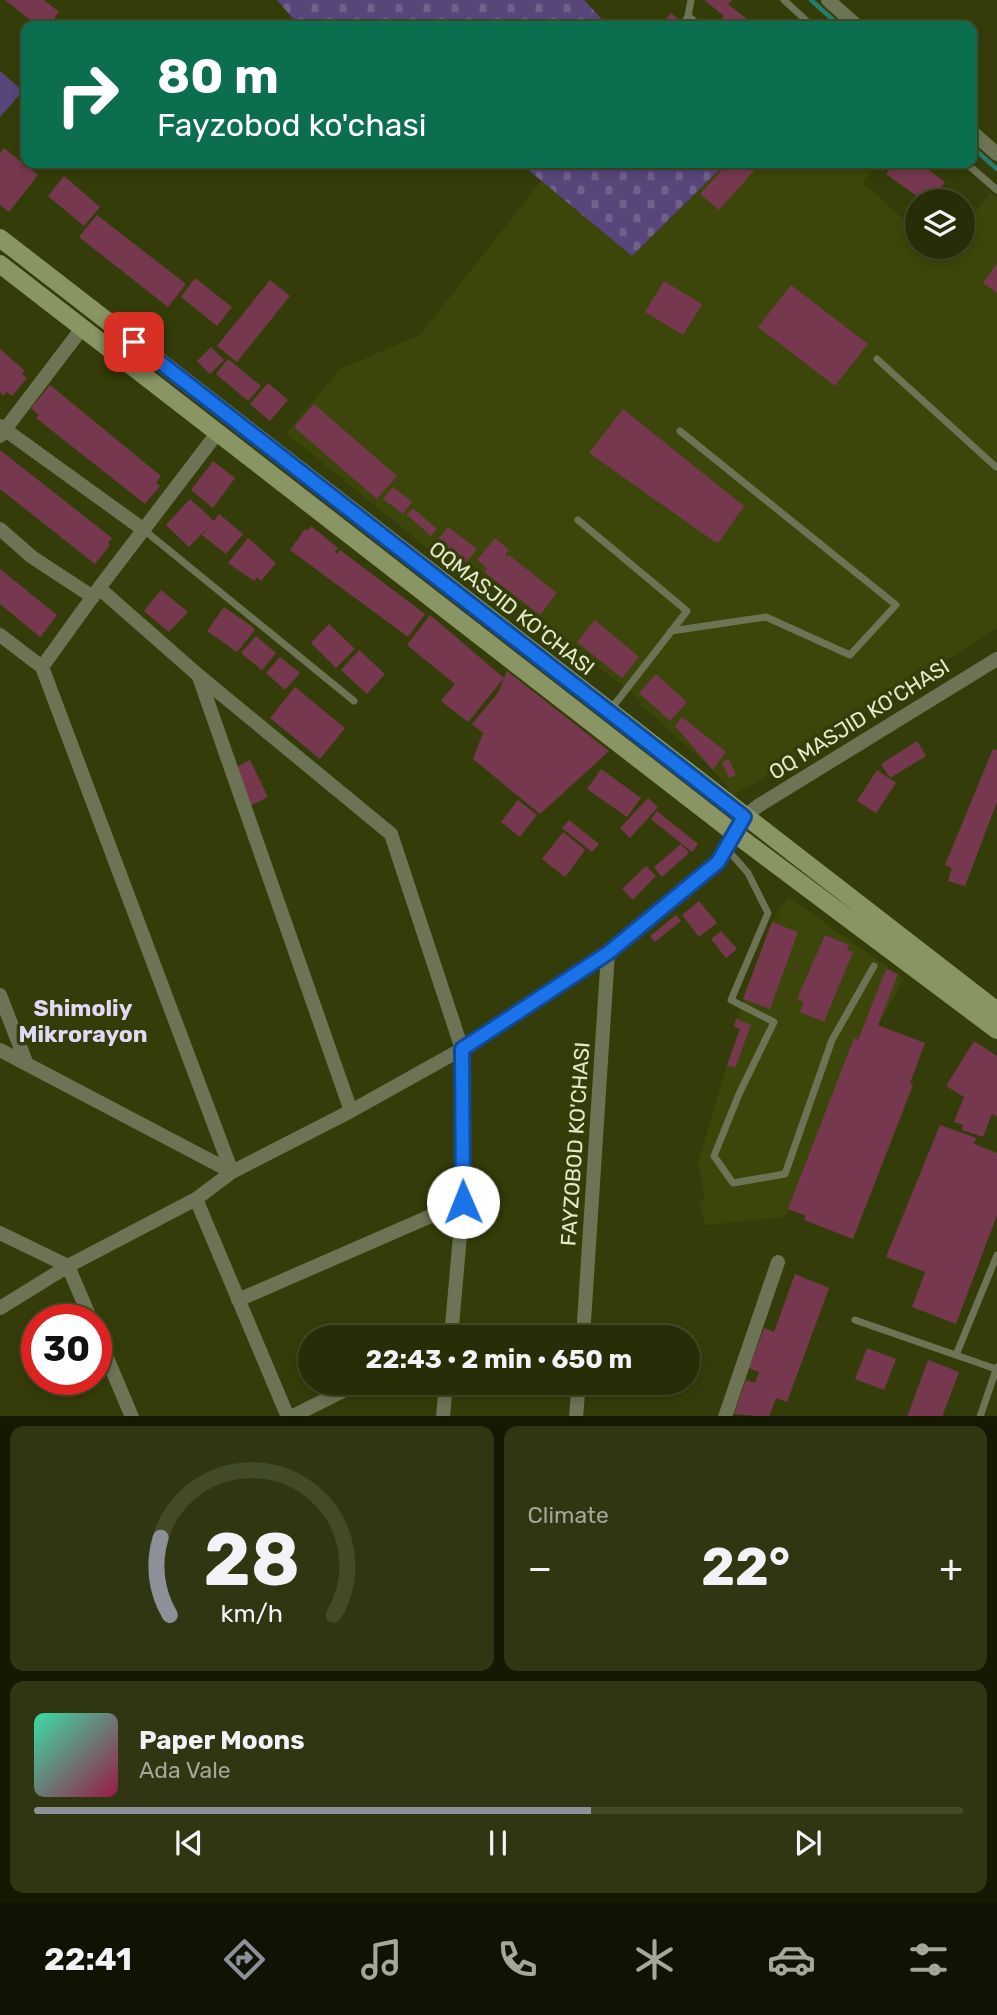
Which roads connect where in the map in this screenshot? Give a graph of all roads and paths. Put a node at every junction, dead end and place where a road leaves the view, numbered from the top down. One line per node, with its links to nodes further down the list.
1 (691, 0): 4 (lane)
2 (784, 0): 7 (lane)
3 (828, 0): 8 (street)
4 (688, 16): 5 (lane); 6 (lane)
5 (686, 21)
6 (694, 21)
7 (806, 21)
8 (851, 21)
9 (977, 136): 10 (street)
10 (997, 154)
11 (972, 168): 12 (lane)
12 (997, 190)
13 (1, 242): 31 (main road, OQMASJID KO'CHASI)
14 (0, 264): 15 (main road, OQMASJID KO'CHASI)
15 (83, 327): 18 (street); 19 (main road, OQMASJID KO'CHASI)
16 (877, 359): 20 (lane)
17 (680, 430): 25 (lane)
18 (1, 431): 23 (street)
19 (218, 432): 23 (street); 33 (main road, OQMASJID KO'CHASI)
20 (997, 467)
21 (578, 520): 25 (lane)
22 (0, 529): 24 (street)
23 (144, 530): 24 (street); 30 (lane)
24 (96, 592): 28 (street); 29 (street)
25 (671, 631): 31 (lane)
26 (0, 635): 28 (street)
27 (997, 659): 32 (street, OQ MASJID KO'CHASI)
28 (42, 667): 43 (street)
29 (198, 675): 39 (street); 42 (street)
30 (354, 701)
31 (608, 712): 32 (main road, OQMASJID KO'CHASI)
32 (744, 817): 33 (street); 37 (main road, OQMASJID KO'CHASI)
33 (729, 840): 34 (street); 35 (lane); 38 (main road, OQMASJID KO'CHASI)
34 (608, 953): 39 (street); 55 (street, FAYZOBOD KO'CHASI)
35 (874, 966)
36 (0, 995): 41 (street)
37 (997, 1011)
38 (997, 1030)
39 (462, 1049): 42 (street); 45 (street)
40 (0, 1050): 41 (street)
41 (26, 1062): 43 (street)
42 (351, 1111): 43 (street)
43 (232, 1172): 44 (street)
44 (196, 1199): 49 (street); 50 (street)
45 (463, 1202): 50 (street); 54 (street)
46 (0, 1233): 49 (street)
47 (997, 1255): 56 (lane)
48 (778, 1262): 66 (street)
49 (68, 1266): 51 (street); 52 (street)
50 (238, 1300): 63 (street)
51 (84, 1304)
52 (0, 1308)
53 (855, 1320): 56 (lane)
54 (451, 1325)
55 (584, 1325)
56 (956, 1355): 57 (lane)
57 (996, 1368): 67 (lane)
58 (112, 1369): 62 (street)
59 (333, 1395): 63 (street)
60 (445, 1395): 64 (street)
61 (578, 1395): 65 (street)
62 (132, 1416)
63 (289, 1416)
64 (443, 1416)
65 (576, 1416)
66 (725, 1416)
67 (980, 1416)

